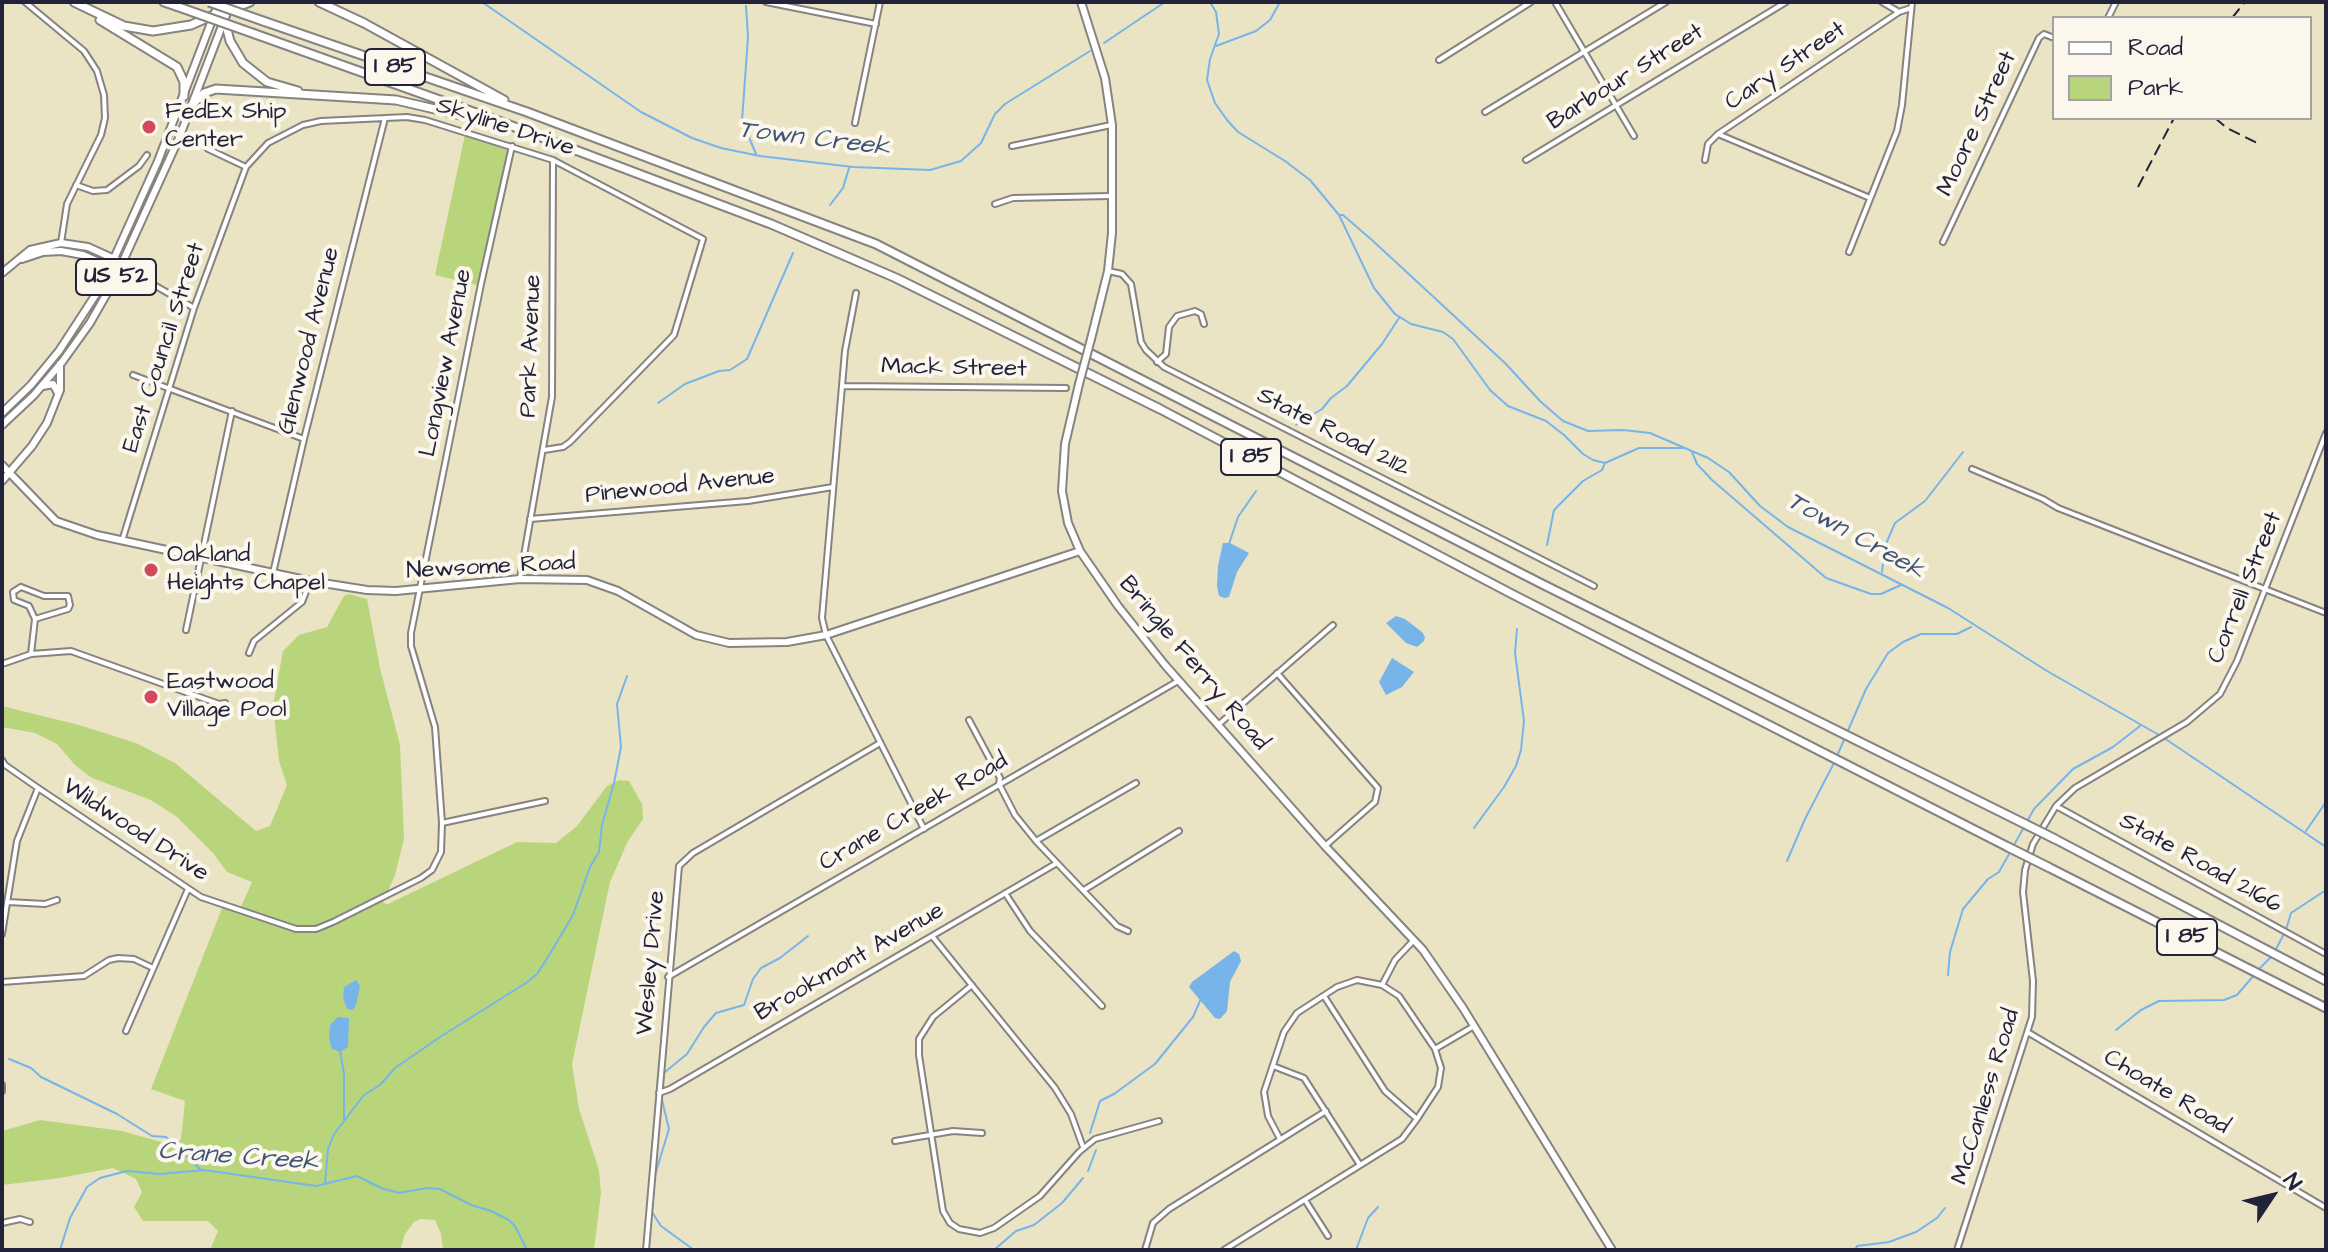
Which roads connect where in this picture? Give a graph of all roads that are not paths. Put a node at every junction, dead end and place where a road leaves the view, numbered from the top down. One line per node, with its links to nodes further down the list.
1 (25, 2): 44 (street)
2 (72, 2): 17 (highway); 24 (highway)
3 (164, 2): 31 (highway, I 85, bridge)
4 (250, 2): 17 (highway)
5 (319, 2): 20 (highway)
6 (333, 2): 20 (highway)
7 (766, 2): 15 (street)
8 (880, 2): 19 (street)
9 (1081, 2): 33 (street, Bringle Ferry Road)
10 (1531, 2): 23 (street)
11 (1555, 2): 22 (street)
12 (1666, 2): 22 (street)
13 (1786, 2): 27 (street, Barbour Street)
14 (1882, 2): 18 (street)
15 (789, 5): 19 (street)
16 (1911, 5): 18 (street, Cary Street); 46 (street)
17 (220, 10): 24 (street, US 52); 25 (highway); 26 (street); 28 (highway, I 85, bridge)
18 (1899, 12): 34 (street, Cary Street)
19 (876, 24): 32 (street)
20 (379, 32): 28 (highway)
21 (2052, 37): 48 (street, Moore Street)
22 (1585, 50): 27 (street); 29 (street)
23 (1439, 60)
24 (184, 96): 51 (street, US 52)
25 (351, 97): 26 (highway); 31 (highway)
26 (192, 105): 53 (street, US 52)
27 (1617, 105): 35 (street); 41 (street, Barbour Street)
28 (527, 112): 128 (highway, I 85, bridge)
29 (1485, 112)
30 (385, 118): 36 (street, Skyline Drive); 43 (street, Skyline Drive); 72 (street, Glenwood Avenue)
31 (504, 123): 134 (highway, I 85, bridge)
32 (855, 123)
33 (1112, 125): 37 (street); 45 (street, Bringle Ferry Road)
34 (1718, 134): 42 (street, Cary Street); 46 (street)
35 (1634, 136)
36 (512, 146): 40 (street, Skyline Drive); 87 (street, Longview Avenue)
37 (1012, 146)
38 (208, 149): 43 (street)
39 (147, 155): 44 (street)
40 (553, 160): 73 (street, Park Avenue); 73 (street, Skyline Drive)
41 (1526, 160)
42 (1705, 160)
43 (246, 167): 58 (street, East Council Street)
44 (76, 185): 49 (street)
45 (1113, 196): 47 (street); 55 (street, Bringle Ferry Road)
46 (1870, 198): 50 (street)
47 (995, 204)
48 (1943, 242)
49 (61, 243): 51 (street); 52 (street)
50 (1849, 252)
51 (115, 259): 53 (street); 54 (street, US 52)
52 (17, 261): 54 (street); 56 (street)
53 (121, 266): 54 (street); 58 (street); 61 (street, US 52)
54 (111, 267): 69 (street, US 52)
55 (1108, 271): 60 (street); 81 (street, Bringle Ferry Road, bridge)
56 (2, 273)
57 (856, 293): 63 (street)
58 (194, 308): 65 (street, East Council Street)
59 (1204, 324): 60 (street)
60 (1157, 362): 86 (street, State Road 2112)
61 (60, 364): 64 (street, US 52); 67 (street)
62 (133, 375): 65 (street)
63 (843, 386): 66 (street, Mack Street); 78 (street)
64 (40, 388): 67 (street); 70 (street, US 52)
65 (171, 388): 68 (street); 80 (street, East Council Street)
66 (1066, 388)
67 (58, 393): 76 (street)
68 (232, 411): 72 (street); 82 (street)
69 (2, 413)
70 (2, 425)
71 (2325, 435): 88 (street, Correll Street)
72 (304, 439): 83 (street, Glenwood Avenue)
73 (544, 450): 79 (street, Park Avenue)
74 (2, 465): 76 (street, Newsome Road)
75 (1972, 469): 88 (street)
76 (9, 473): 77 (street); 80 (street, Newsome Road)
77 (2, 481)
78 (833, 487): 79 (street, Pinewood Avenue); 93 (street)
79 (530, 519): 84 (street, Park Avenue)
80 (122, 541): 82 (street, Newsome Road)
81 (1080, 551): 93 (street, Newsome Road); 98 (street, Bringle Ferry Road)
82 (202, 558): 83 (street, Newsome Road); 92 (street)
83 (273, 573): 85 (street, Newsome Road)
84 (520, 579): 87 (street, Newsome Road); 93 (street, Newsome Road)
85 (310, 581): 87 (street, Newsome Road); 94 (street)
86 (1594, 586)
87 (420, 588): 110 (street, Wildwood Drive)
88 (2265, 589): 89 (street); 108 (street, Correll Street)
89 (2326, 613)
90 (35, 619): 90 (street); 95 (street)
91 (1333, 625): 97 (street)
92 (186, 630)
93 (826, 635): 102 (street)
94 (249, 653)
95 (31, 654): 96 (street); 99 (street)
96 (2, 664)
97 (1277, 673): 101 (street); 114 (street)
98 (1179, 680): 101 (street, Bringle Ferry Road); 105 (street, Crane Creek Road)
99 (224, 703)
100 (969, 720): 105 (street)
101 (1218, 725): 114 (street, Bringle Ferry Road)
102 (880, 743): 111 (street); 127 (street, Wesley Drive)
103 (2, 760): 106 (street, Wildwood Drive)
104 (1136, 783): 113 (street)
105 (999, 784): 111 (street, Crane Creek Road); 113 (street)
106 (38, 788): 116 (street, Wildwood Drive); 120 (street)
107 (545, 801): 110 (street)
108 (2056, 806): 109 (street, Correll Street); 125 (street, State Road 2166)
109 (2050, 814): 137 (street, McCanless Road)
110 (442, 823): 116 (street, Wildwood Drive)
111 (924, 829): 127 (street, Crane Creek Road)
112 (1179, 831): 117 (street)
113 (1036, 841): 115 (street)
114 (1325, 846): 124 (street, Bringle Ferry Road)
115 (1057, 863): 117 (street); 118 (street, Brookmont Avenue)
116 (188, 889): 126 (street)
117 (1084, 890): 121 (street)
118 (1005, 893): 123 (street, Brookmont Avenue); 133 (street)
119 (57, 900): 120 (street)
120 (8, 902): 122 (street)
121 (1128, 931)
122 (2, 934)
123 (932, 936): 130 (street); 140 (street, Brookmont Avenue)
124 (1414, 940): 131 (street); 135 (street, Bringle Ferry Road)
125 (2326, 954)
126 (153, 968): 129 (street); 136 (street)
127 (668, 977): 140 (street, Wesley Drive)
128 (2326, 981)
129 (2, 982)
130 (972, 985): 145 (street); 148 (street)
131 (1382, 985): 132 (street); 138 (street)
132 (1324, 996): 139 (street); 142 (street)
133 (1102, 1006)
134 (2326, 1008)
135 (1474, 1026): 138 (street); 158 (street, Bringle Ferry Road)
136 (126, 1031)
137 (2029, 1033): 151 (street, Choate Road); 159 (street, McCanless Road)
138 (1435, 1049): 142 (street)
139 (1273, 1066): 141 (street); 146 (street)
140 (659, 1093): 155 (street, Wesley Drive)
141 (1326, 1111): 146 (street); 149 (street)
142 (1417, 1119): 149 (street)
143 (1159, 1121): 148 (street)
144 (982, 1133): 145 (street)
145 (931, 1134): 147 (street); 148 (street)
146 (1280, 1139): 156 (street)
147 (895, 1141)
148 (1083, 1148)
149 (1360, 1165): 150 (street)
150 (1305, 1200): 154 (street); 157 (street)
151 (2326, 1208)
152 (30, 1222): 153 (street)
153 (2, 1223)
154 (1328, 1236)
155 (646, 1250)
156 (1145, 1250)
157 (1224, 1250)
158 (1612, 1250)
159 (1957, 1250)

